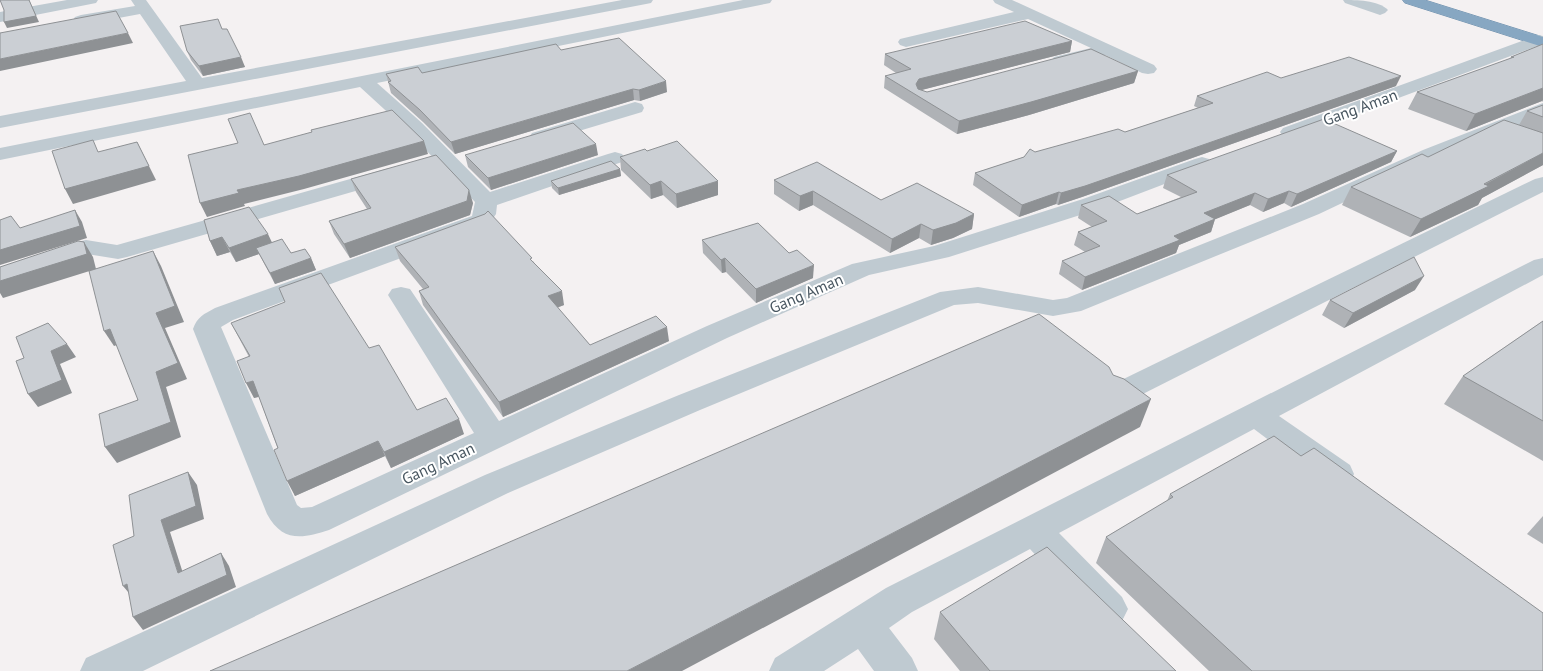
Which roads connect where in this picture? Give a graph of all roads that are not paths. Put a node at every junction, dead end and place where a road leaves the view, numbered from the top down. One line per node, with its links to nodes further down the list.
1 (90, 0): 10 (street)
2 (646, 0): 18 (street)
3 (766, 0): 17 (street)
4 (1000, 0): 9 (street)
5 (1350, 0): 8 (street)
6 (1410, 0): 12 (highway)
7 (140, 4): 11 (street); 18 (street)
8 (1380, 10)
9 (1028, 14): 13 (street); 14 (street)
10 (0, 17)
11 (67, 23)
12 (1541, 41): 22 (street, Gang Aman)
13 (906, 42)
14 (1105, 50): 15 (street); 16 (street)
15 (1048, 64)
16 (1148, 69)
17 (363, 80): 24 (street); 27 (street)
18 (197, 84): 21 (street)
19 (635, 108): 23 (street)
20 (1543, 109): 40 (street)
21 (0, 122)
22 (1271, 139)
23 (519, 143)
24 (0, 154)
25 (1225, 155): 35 (street, Gang Aman)
26 (615, 158): 29 (street)
27 (438, 163): 29 (street); 31 (street)
28 (1543, 184): 33 (street)
29 (486, 201): 35 (street, Gang Aman)
30 (1543, 265): 34 (street)
31 (0, 276)
32 (401, 295): 35 (street)
33 (1116, 395)
34 (1256, 415): 36 (street); 37 (street)
35 (493, 437)
36 (1360, 489)
37 (1034, 530): 38 (street); 39 (street)
38 (864, 625): 41 (street); 42 (street)
39 (1135, 636)
40 (100, 671)
41 (789, 671)
42 (898, 671)

